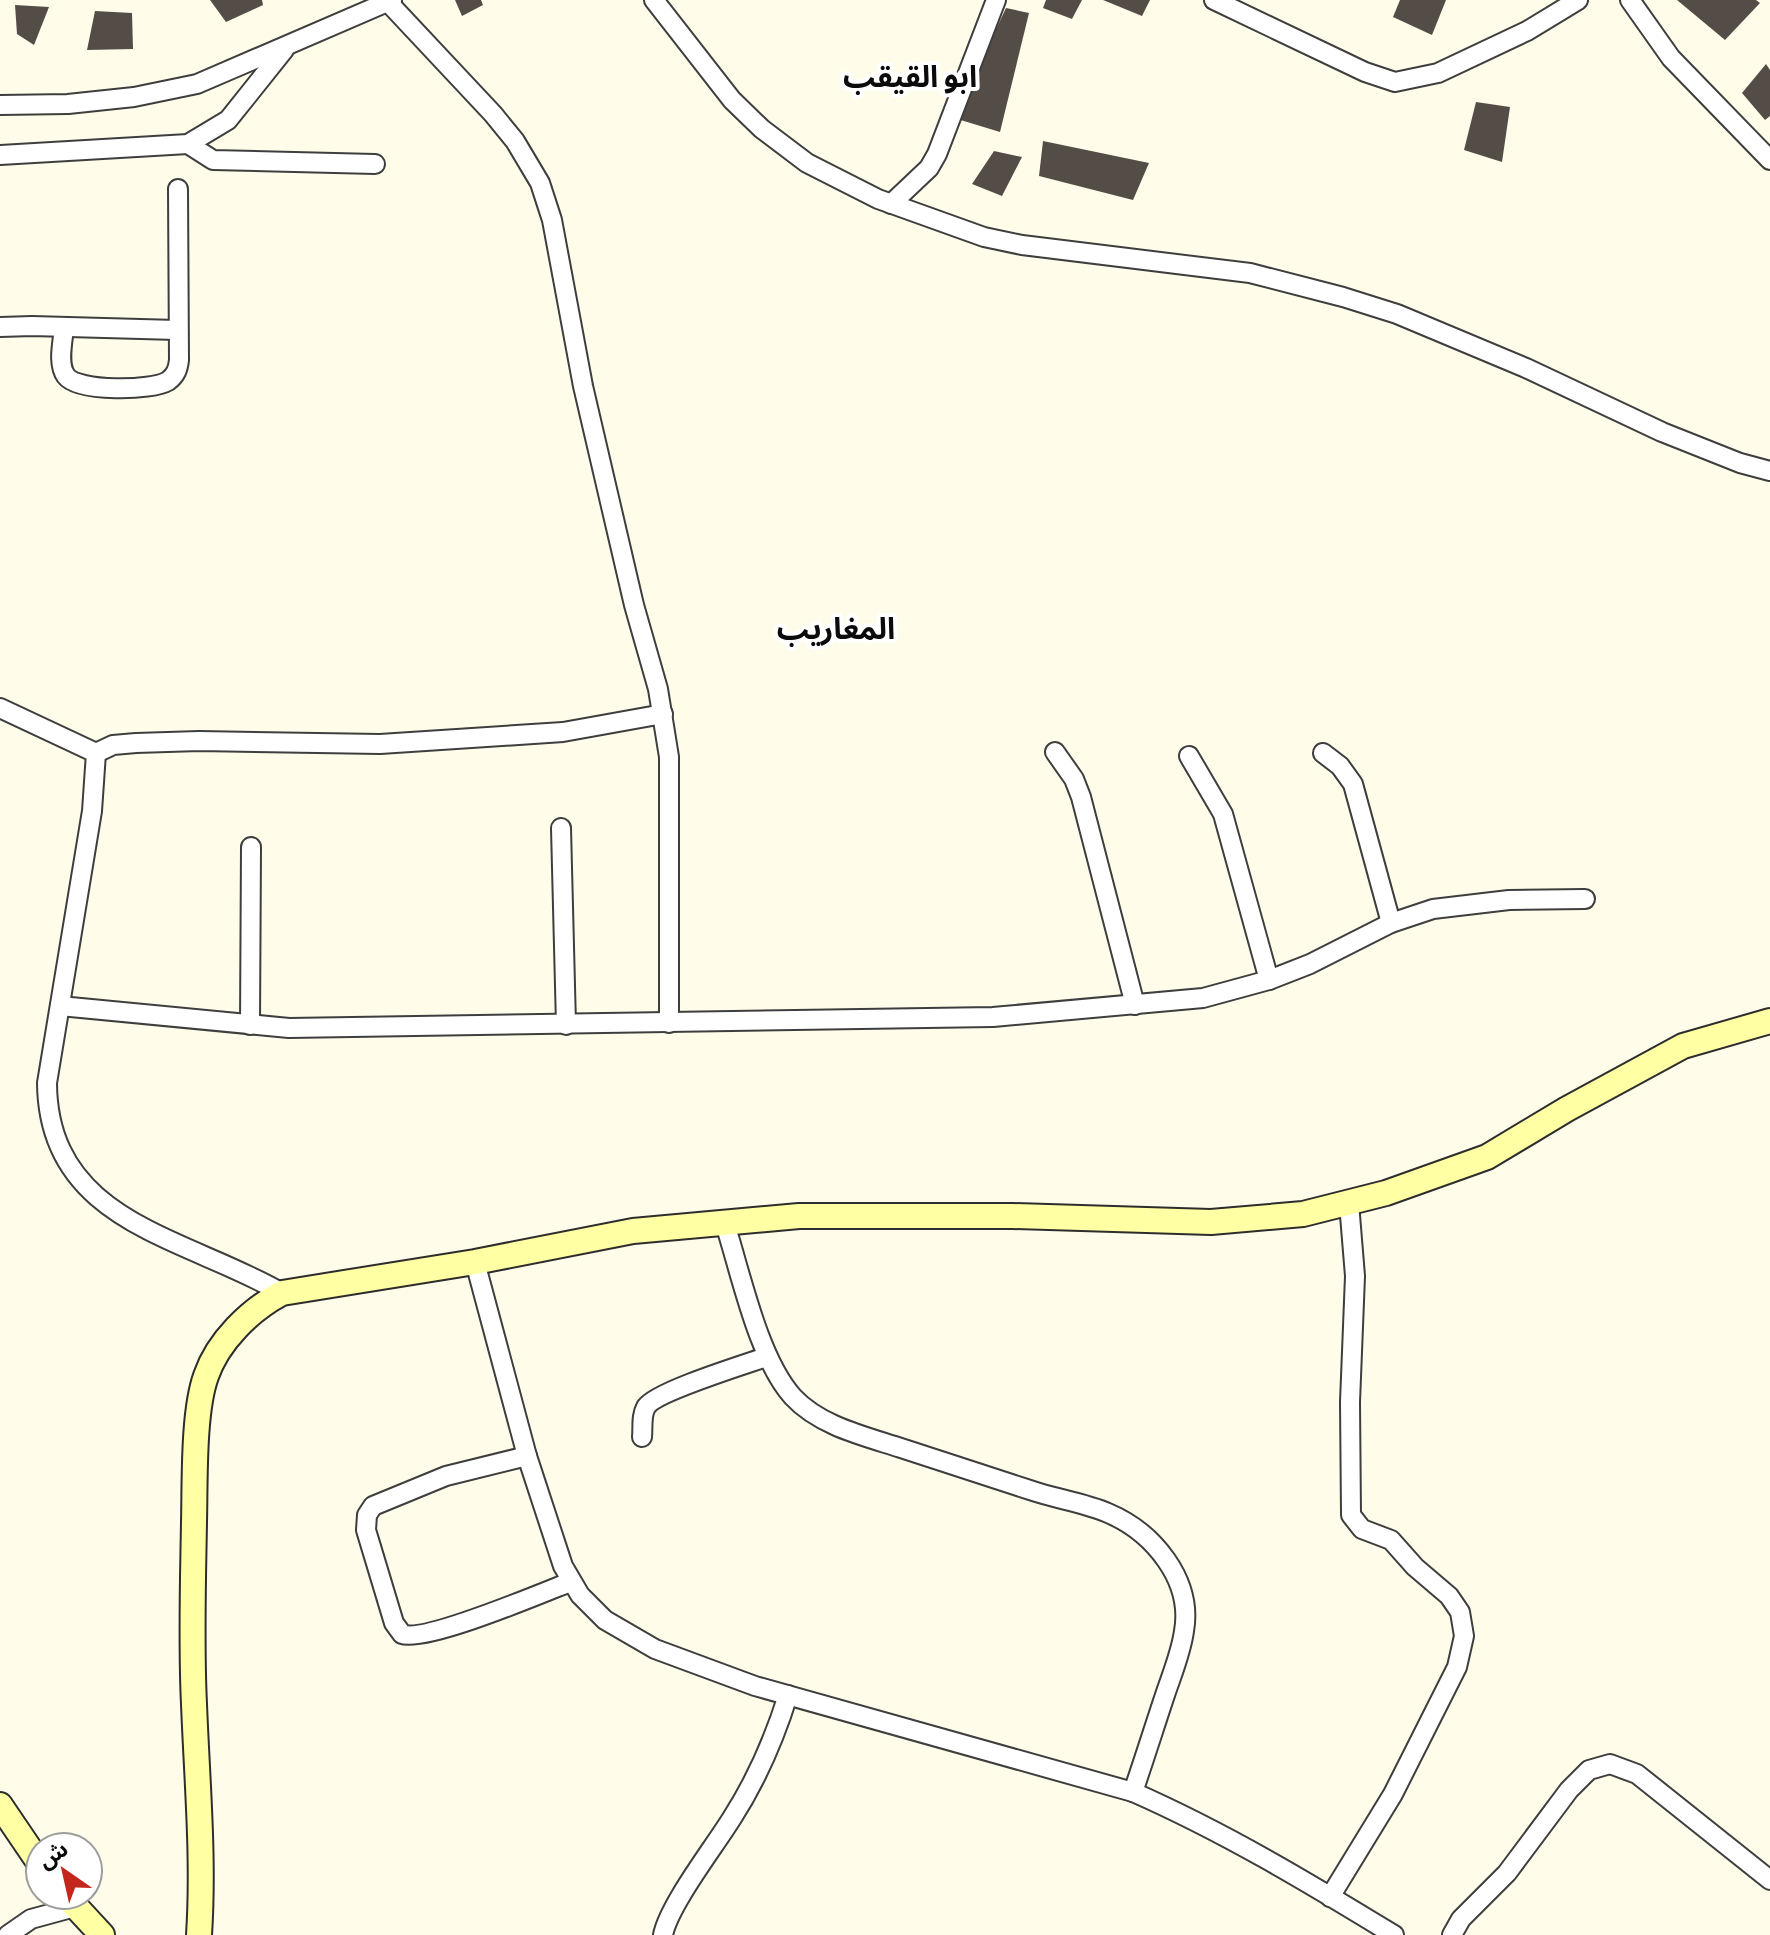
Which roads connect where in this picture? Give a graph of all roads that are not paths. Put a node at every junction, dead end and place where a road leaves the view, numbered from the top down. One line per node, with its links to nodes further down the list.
1 (654, 0): 14 (street)
2 (996, 0): 14 (street)
3 (1214, 0): 4 (street)
4 (1578, 0)
5 (1630, 0): 11 (street)
6 (390, 1): 7 (street); 20 (street)
7 (287, 47): 8 (street); 9 (street)
8 (0, 105)
9 (188, 144): 10 (street); 12 (street)
10 (0, 155)
11 (1770, 160)
12 (375, 164)
13 (178, 189): 17 (street)
14 (891, 204): 18 (street)
15 (0, 327): 16 (street)
16 (64, 327): 17 (street); 17 (street)
17 (177, 330)
18 (1770, 471)
19 (0, 708): 22 (street)
20 (663, 714): 22 (street); 33 (street)
21 (1055, 752): 30 (street)
22 (96, 753): 31 (street)
23 (1323, 753): 28 (street)
24 (1189, 756): 29 (street)
25 (561, 828): 35 (street)
26 (251, 847): 34 (street)
27 (1585, 899): 28 (street)
28 (1391, 923): 29 (street)
29 (1269, 980): 30 (street)
30 (1135, 1005): 33 (street)
31 (60, 1006): 34 (street); 39 (street)
32 (1770, 1021): 36 (street)
33 (669, 1023): 35 (street)
34 (250, 1025): 35 (street)
35 (566, 1025)
36 (1349, 1203): 37 (street); 49 (street)
37 (725, 1224): 38 (street); 40 (street)
38 (475, 1262): 39 (street); 42 (street)
39 (282, 1293): 54 (street)
40 (766, 1357): 41 (street); 45 (street)
41 (642, 1437)
42 (527, 1456): 43 (street); 43 (street)
43 (570, 1582): 44 (street)
44 (788, 1695): 45 (street); 55 (street)
45 (1133, 1792): 49 (street)
46 (0, 1805): 47 (street)
47 (24, 1840)
48 (1770, 1880): 57 (street)
49 (1330, 1897): 56 (street)
50 (48, 1911): 52 (street)
51 (79, 1911): 53 (street)
52 (8, 1935)
53 (102, 1935)
54 (199, 1935)
55 (663, 1935)
56 (1394, 1935)
57 (1452, 1935)

